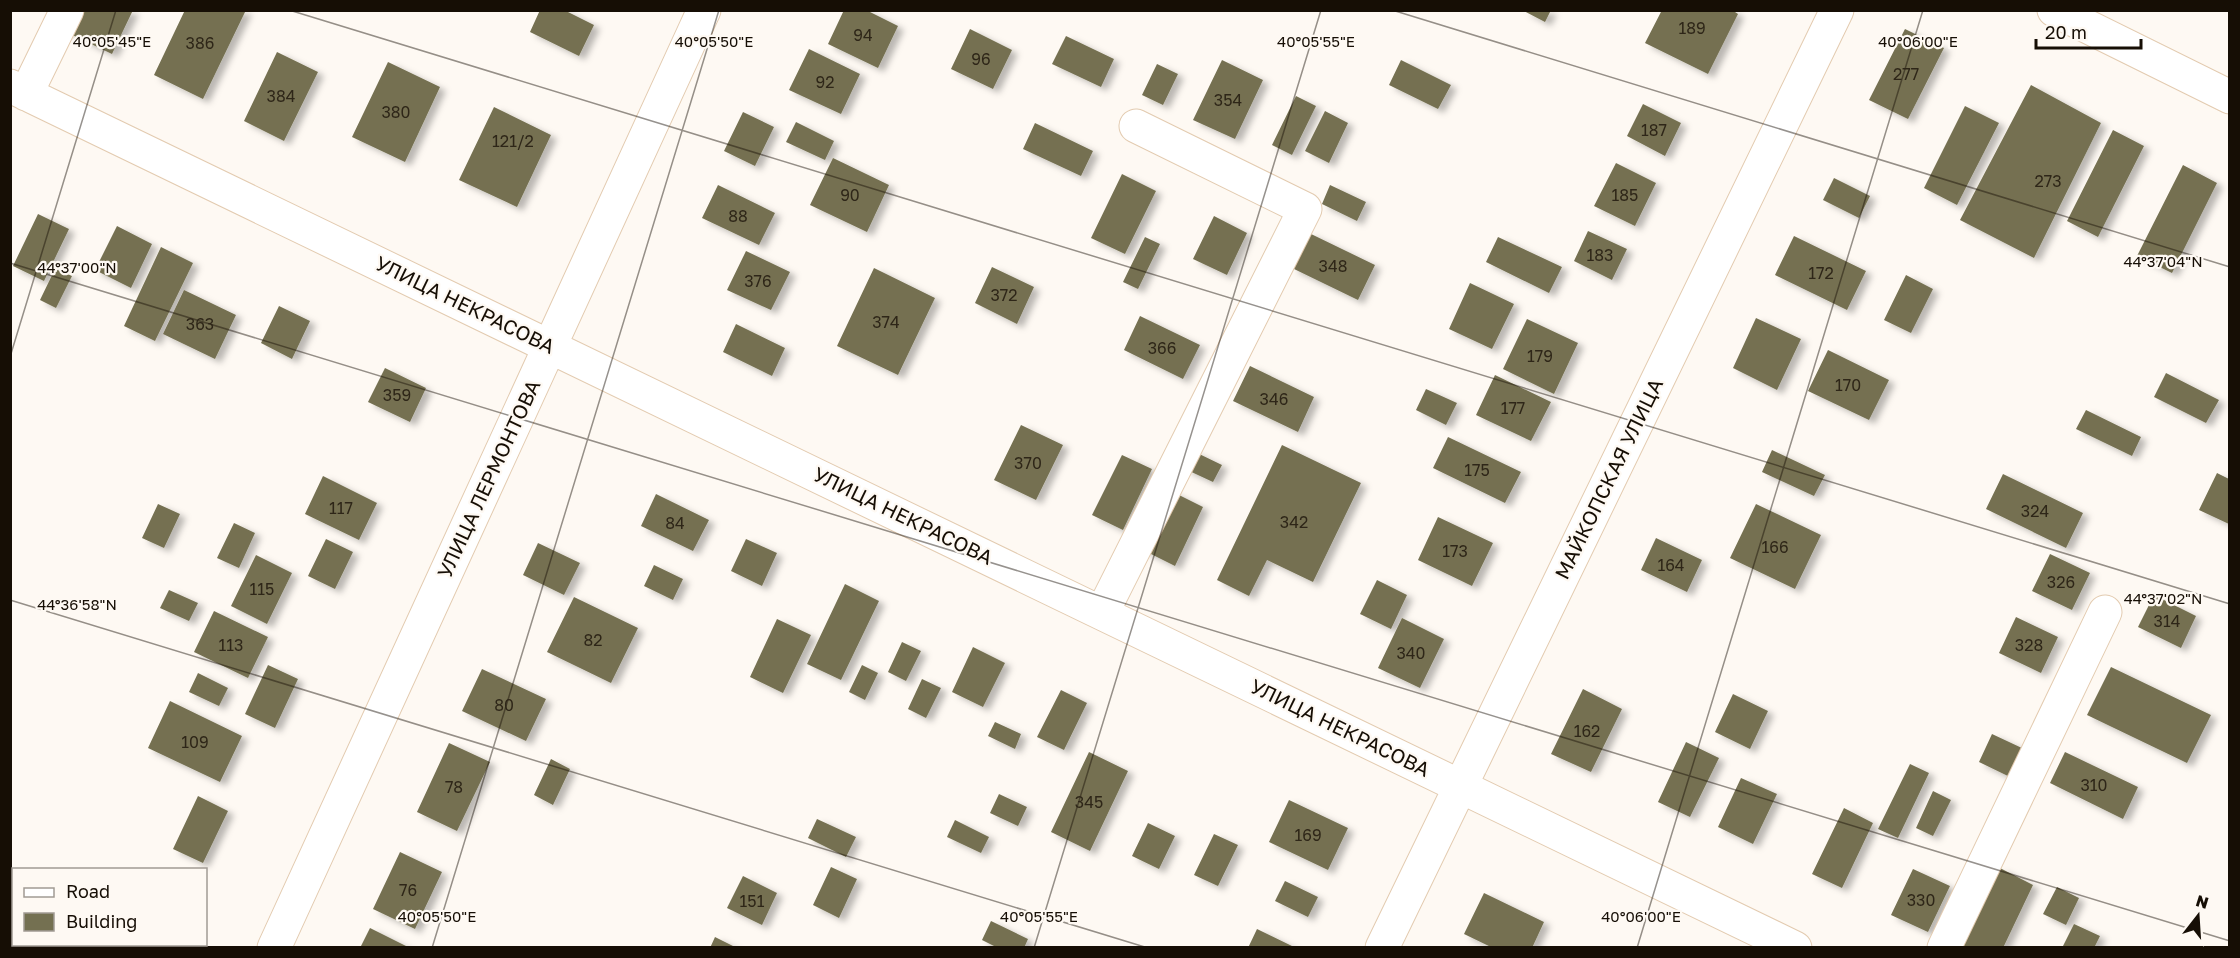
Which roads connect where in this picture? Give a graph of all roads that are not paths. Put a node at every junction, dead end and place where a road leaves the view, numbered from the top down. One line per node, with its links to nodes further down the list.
1 (67, 10): 5 (street)
2 (704, 10): 8 (street, УЛИЦА ЛЕРМОНТОВА)
3 (1837, 10): 11 (street, МАЙКОПСКАЯ УЛИЦА)
4 (2054, 10): 6 (street)
5 (18, 90): 8 (street, УЛИЦА НЕКРАСОВА)
6 (2229, 97)
7 (1136, 126): 9 (street)
8 (550, 345): 9 (street, УЛИЦА НЕКРАСОВА); 12 (street, УЛИЦА ЛЕРМОНТОВА)
9 (1102, 612): 11 (street, УЛИЦА НЕКРАСОВА)
10 (2104, 612): 15 (street)
11 (1459, 786): 13 (street, МАЙКОПСКАЯ УЛИЦА); 14 (street, УЛИЦА НЕКРАСОВА)
12 (274, 948)
13 (1382, 948)
14 (1795, 948)
15 (1944, 948)

